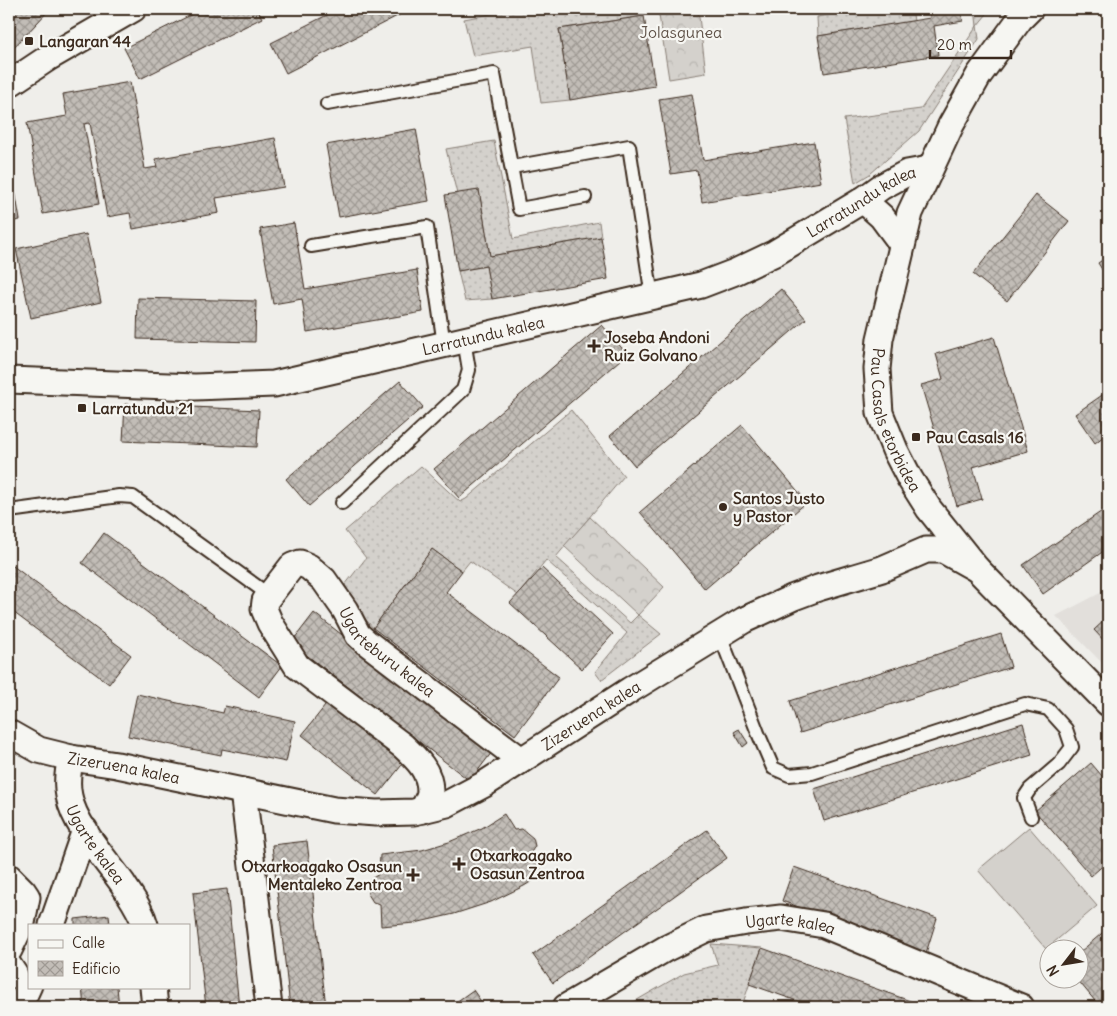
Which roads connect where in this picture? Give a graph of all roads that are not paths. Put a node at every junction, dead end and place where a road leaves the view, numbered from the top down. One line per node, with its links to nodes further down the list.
1 (134, 9): 3 (street)
2 (1030, 9): 6 (street, Pau Casals etorbidea)
3 (9, 84)
4 (327, 104): 5 (lane)
5 (512, 167): 7 (lane); 11 (lane)
6 (929, 169): 8 (street, Larratundu kalea); 9 (street, Pau Casals etorbidea)
7 (585, 197)
8 (863, 200): 9 (street); 11 (street, Larratundu kalea)
9 (902, 244): 15 (street, Pau Casals etorbidea)
10 (310, 246): 12 (lane)
11 (652, 296): 12 (street, Larratundu kalea)
12 (454, 342): 13 (street, Larratundu kalea); 14 (lane)
13 (9, 380)
14 (342, 503)
15 (929, 509): 17 (street); 18 (street, Pau Casals etorbidea)
16 (9, 511): 19 (lane)
17 (926, 550): 18 (street); 20 (street, Zizeruena kalea)
18 (977, 570): 21 (street, Pau Casals etorbidea)
19 (269, 596): 24 (street, Ugarteburu kalea); 26 (street)
20 (720, 635): 24 (street, Zizeruena kalea); 27 (lane)
21 (1108, 703)
22 (9, 733): 23 (street, Zizeruena kalea)
23 (71, 758): 25 (street, Zizeruena kalea); 28 (street, Ugarte kalea)
24 (522, 760): 26 (street, Zizeruena kalea)
25 (243, 791): 26 (street, Zizeruena kalea); 37 (street)
26 (422, 810)
27 (1031, 817)
28 (85, 830): 30 (street); 31 (street, Ugarte kalea)
29 (9, 877): 32 (street)
30 (52, 924)
31 (145, 924)
32 (9, 950)
33 (17, 975): 35 (street)
34 (153, 988): 36 (street)
35 (19, 1007)
36 (155, 1007)
37 (269, 1007)
38 (566, 1007): 39 (street, Ugarte kalea)
39 (1021, 1007)

